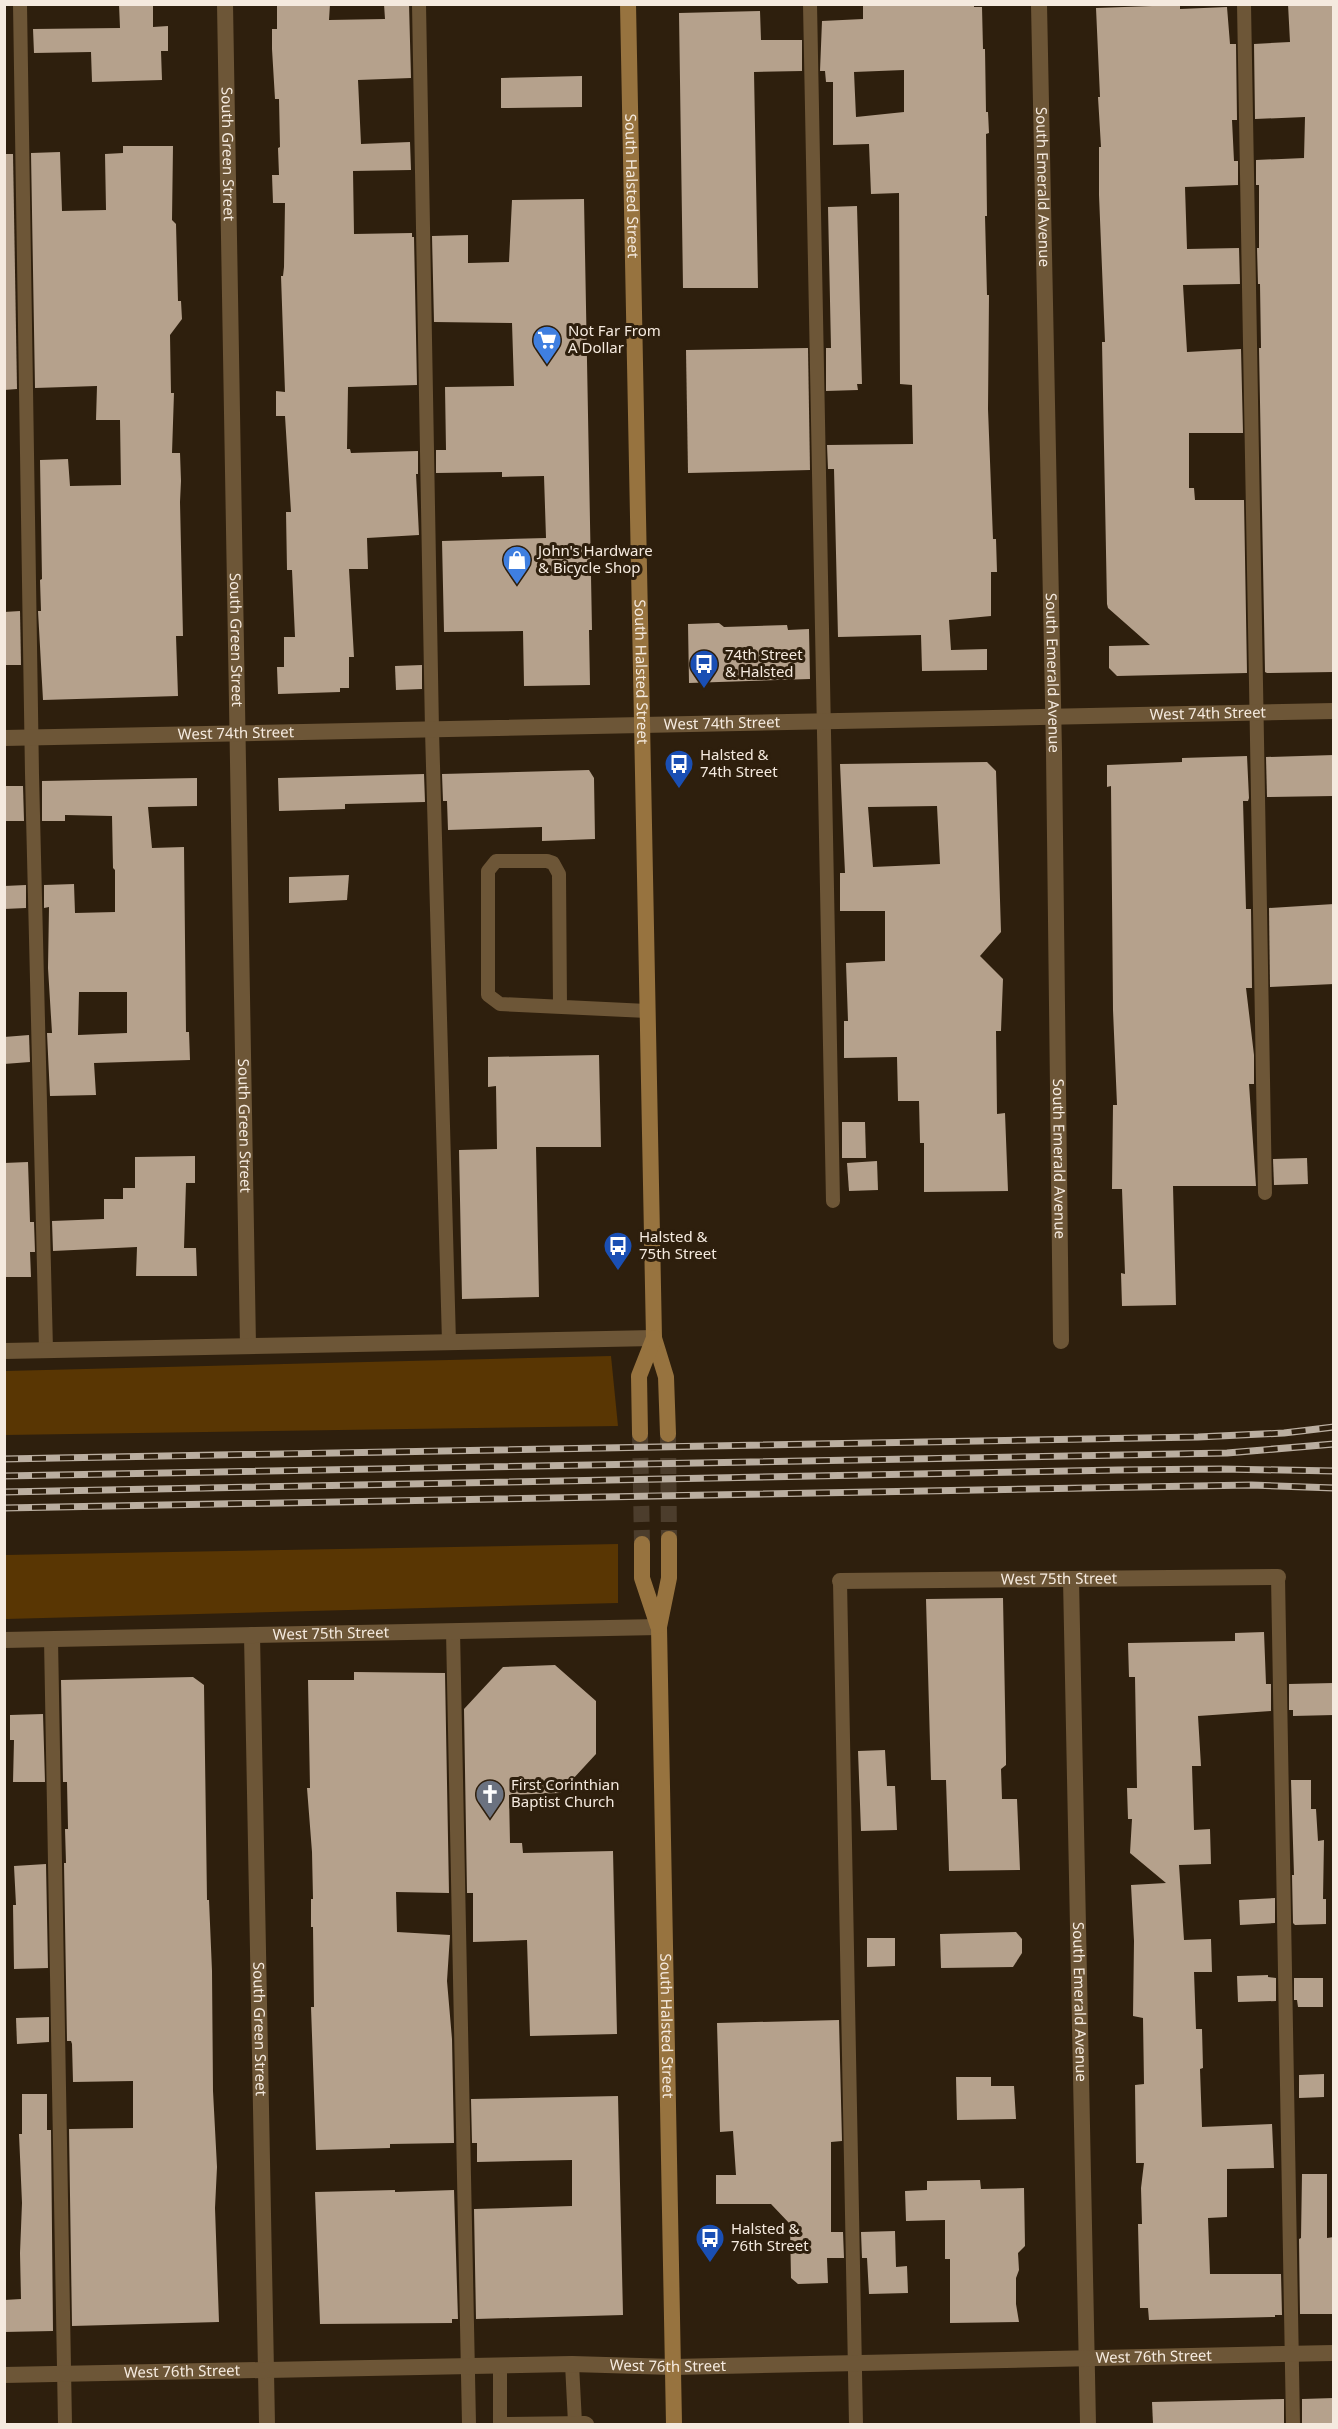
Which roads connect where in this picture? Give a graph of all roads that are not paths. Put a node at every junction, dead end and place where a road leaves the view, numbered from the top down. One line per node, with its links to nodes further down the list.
1 (20, 4): 16 (lane)
2 (225, 4): 14 (street, South Green Street)
3 (419, 4): 13 (lane)
4 (628, 4): 12 (main road, South Halsted Street)
5 (810, 4): 11 (lane)
6 (1039, 4): 10 (street, South Emerald Avenue)
7 (1244, 4): 9 (lane)
8 (1334, 711): 9 (street, West 74th Street)
9 (1256, 712): 10 (street, West 74th Street); 19 (lane)
10 (1053, 717): 11 (street, West 74th Street); 22 (street, South Emerald Avenue)
11 (823, 721): 12 (street, West 74th Street); 20 (lane)
12 (641, 725): 13 (street, West 74th Street); 18 (main road, South Halsted Street)
13 (432, 730): 14 (street, West 74th Street); 23 (lane)
14 (237, 734): 16 (street, West 74th Street); 24 (street, South Green Street)
15 (4, 738): 16 (street, West 74th Street)
16 (32, 738): 25 (lane)
17 (560, 1007): 17 (lane); 18 (lane)
18 (647, 1011): 21 (main road, South Halsted Street)
19 (1265, 1193)
20 (833, 1201)
21 (654, 1338): 23 (street); 27 (main road, South Halsted Street); 28 (main road, South Halsted Street)
22 (1061, 1341)
23 (449, 1342): 24 (street)
24 (248, 1346): 25 (street)
25 (46, 1350): 26 (street)
26 (4, 1351)
27 (640, 1434)
28 (668, 1434)
29 (669, 1539): 34 (main road, South Halsted Street)
30 (642, 1544): 34 (main road, South Halsted Street)
31 (1278, 1577): 32 (street, West 75th Street); 40 (lane)
32 (1071, 1579): 33 (street, West 75th Street); 41 (street, South Emerald Avenue)
33 (840, 1581): 42 (lane)
34 (659, 1627): 35 (street, West 75th Street); 46 (main road, South Halsted Street)
35 (453, 1631): 36 (street, West 75th Street); 45 (lane)
36 (252, 1635): 37 (street, West 75th Street); 47 (street, South Green Street)
37 (51, 1639): 38 (street, West 75th Street); 48 (lane)
38 (4, 1640)
39 (1334, 2353): 40 (street, West 76th Street)
40 (1292, 2354): 41 (street, West 76th Street); 58 (lane)
41 (1086, 2358): 42 (street, West 76th Street); 57 (street, South Emerald Avenue)
42 (855, 2363): 46 (street, West 76th Street); 56 (lane)
43 (573, 2364): 44 (street, West 76th Street); 46 (street, West 76th Street); 54 (lane)
44 (500, 2365): 45 (street, West 76th Street); 53 (lane)
45 (468, 2366): 47 (street, West 76th Street); 52 (lane)
46 (674, 2367): 55 (main road, South Halsted Street)
47 (266, 2370): 48 (street, West 76th Street); 51 (street, South Green Street)
48 (65, 2374): 49 (street, West 76th Street); 50 (lane)
49 (4, 2375)
50 (65, 2424)
51 (267, 2424)
52 (469, 2424)
53 (545, 2424): 54 (lane)
54 (581, 2424)
55 (675, 2424)
56 (856, 2424)
57 (1088, 2424)
58 (1293, 2424)

